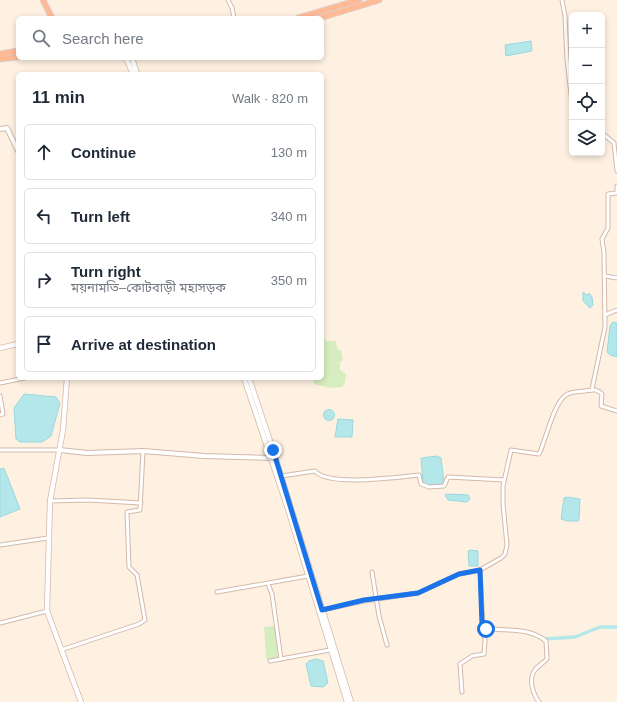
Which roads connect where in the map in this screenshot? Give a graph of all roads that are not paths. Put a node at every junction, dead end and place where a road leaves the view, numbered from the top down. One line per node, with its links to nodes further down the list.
1 (43, 0): 6 (highway)
2 (228, 0): 7 (street)
3 (359, 0): 8 (highway)
4 (379, 0): 9 (highway)
5 (562, 0): 16 (street)
6 (51, 16)
7 (234, 16)
8 (305, 16)
9 (324, 17)
10 (16, 51): 11 (highway)
11 (0, 54)
12 (16, 57): 13 (highway)
13 (0, 59)
14 (127, 60): 17 (main road)
15 (133, 60): 18 (main road)
16 (569, 70)
17 (132, 72)
18 (137, 72)
19 (0, 129): 21 (street)
20 (605, 136): 22 (street)
21 (16, 147)
22 (617, 171)
23 (617, 186): 24 (street)
24 (617, 193): 25 (street)
25 (605, 276): 26 (street); 28 (street)
26 (617, 278)
27 (617, 310): 28 (street)
28 (605, 314): 36 (street)
29 (16, 344): 30 (main road)
30 (0, 348)
31 (16, 380): 35 (street)
32 (67, 380): 41 (main road)
33 (245, 380): 43 (main road)
34 (250, 380): 43 (main road)
35 (0, 383)
36 (592, 389): 38 (street); 45 (street)
37 (0, 396): 39 (street)
38 (617, 411)
39 (0, 415)
40 (0, 450): 41 (street)
41 (60, 450): 42 (street); 46 (main road)
42 (143, 451): 43 (street); 47 (street)
43 (274, 458): 44 (main road); 52 (main road)
44 (281, 476): 45 (street); 57 (main road)
45 (504, 480): 50 (street)
46 (50, 501): 47 (street); 48 (main road)
47 (141, 503): 61 (street)
48 (48, 538): 49 (street); 56 (main road)
49 (0, 545)
50 (480, 570): 55 (street); 59 (street)
51 (372, 572): 55 (street)
52 (308, 576): 53 (street); 62 (main road)
53 (268, 584): 54 (street); 63 (street)
54 (216, 592)
55 (376, 599): 57 (street); 60 (street)
56 (47, 610): 58 (street); 61 (main road)
57 (322, 610): 68 (main road)
58 (0, 623)
59 (483, 628): 65 (street); 69 (street)
60 (387, 645)
61 (61, 650): 66 (main road)
62 (330, 650): 63 (street); 67 (main road)
63 (282, 659): 64 (street)
64 (270, 661)
65 (462, 692)
66 (81, 702)
67 (347, 702)
68 (351, 702)
69 (539, 702)

